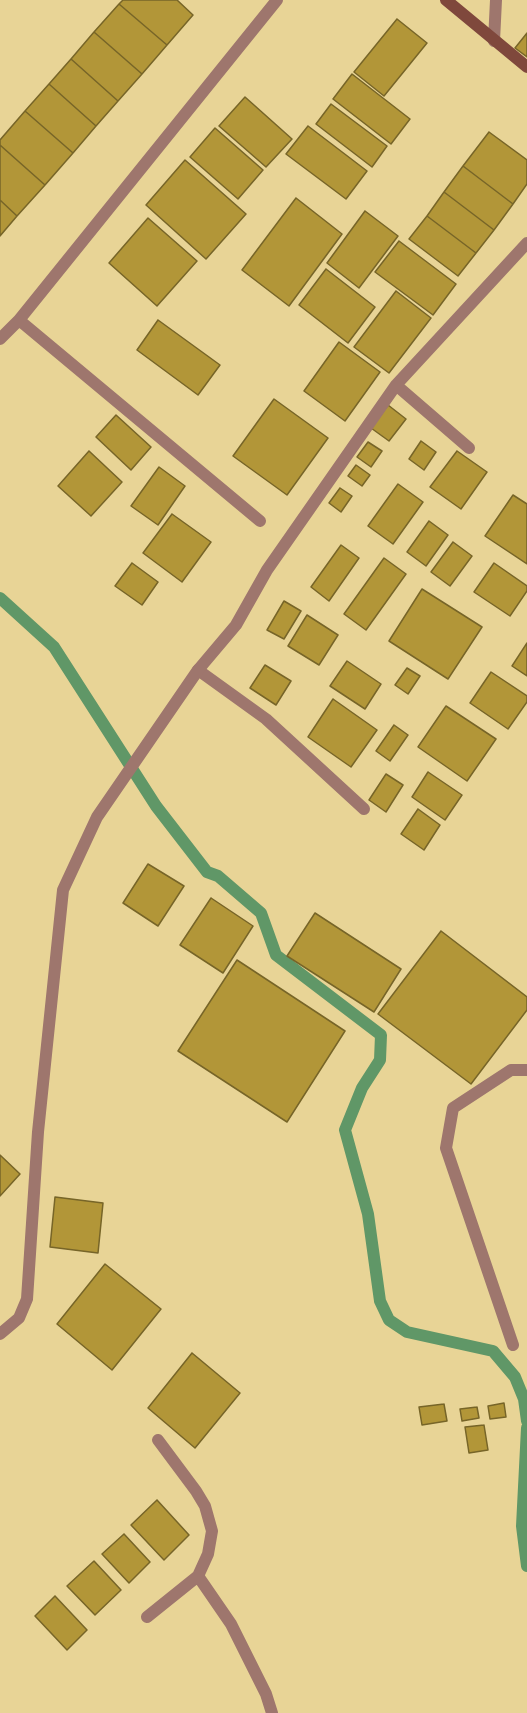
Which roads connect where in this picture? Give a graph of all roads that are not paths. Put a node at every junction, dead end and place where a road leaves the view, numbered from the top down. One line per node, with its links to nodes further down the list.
1 (277, 0): 7 (street)
2 (446, 0): 4 (main road)
3 (496, 0): 4 (street)
4 (494, 41): 5 (main road)
5 (527, 67)
6 (527, 243): 9 (street)
7 (19, 320): 8 (street); 11 (street)
8 (0, 339)
9 (396, 384): 10 (street); 12 (street)
10 (469, 448)
11 (260, 521)
12 (198, 669): 13 (street); 15 (street)
13 (364, 809)
14 (527, 1071): 16 (street)
15 (0, 1334)
16 (513, 1345)
17 (158, 1440): 18 (street)
18 (198, 1576): 19 (street); 20 (street)
19 (147, 1617)
20 (272, 1713)

